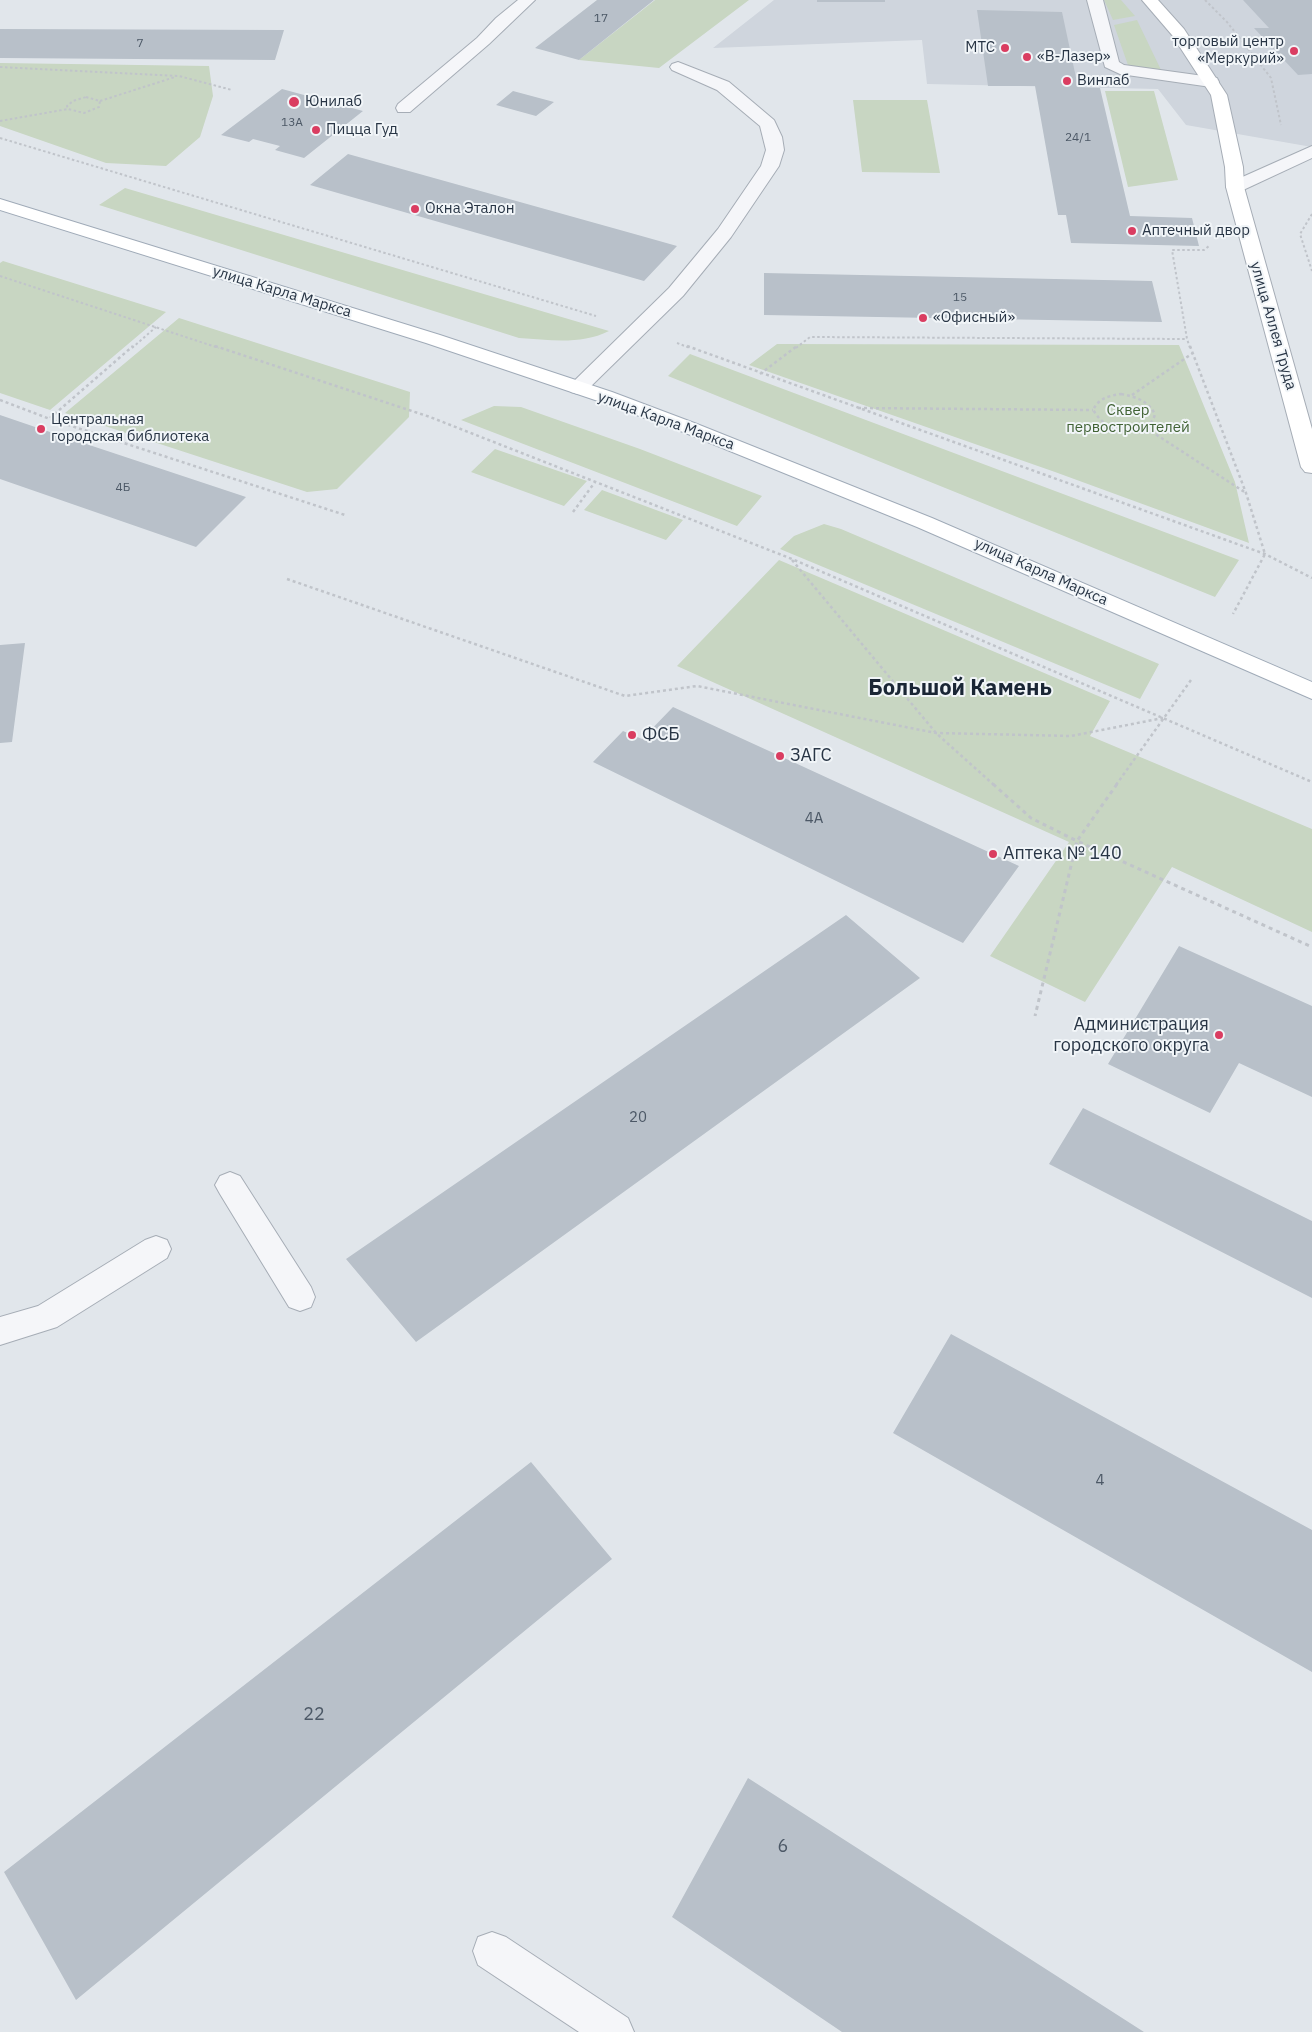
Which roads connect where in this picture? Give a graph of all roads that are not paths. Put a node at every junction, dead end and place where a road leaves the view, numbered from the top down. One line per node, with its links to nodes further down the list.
1 (527, 0): 6 (street)
2 (1095, 0): 5 (street)
3 (1150, 0): 5 (main road, улица Аллея Труда)
4 (678, 67): 10 (street)
5 (1211, 82): 8 (main road, улица Аллея Труда)
6 (404, 108)
7 (1312, 151): 8 (street)
8 (1235, 188): 11 (main road, улица Аллея Труда)
9 (0, 204): 10 (main road, улица Карла Маркса)
10 (578, 388): 12 (main road, улица Карла Маркса)
11 (1312, 467)
12 (1312, 691)
13 (230, 1185): 15 (street)
14 (156, 1249): 16 (street)
15 (300, 1297)
16 (0, 1331)
17 (492, 1951): 18 (street)
18 (614, 2032)

